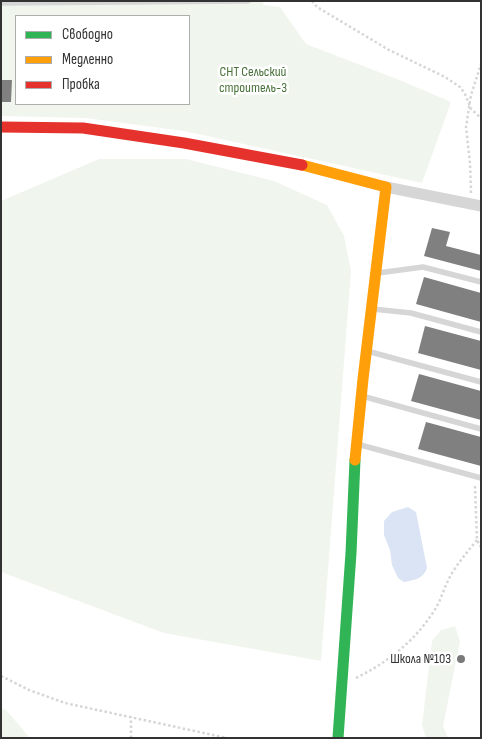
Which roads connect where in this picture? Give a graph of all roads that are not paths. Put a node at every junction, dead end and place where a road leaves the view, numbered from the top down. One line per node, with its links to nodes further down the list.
1 (248, 1): 2 (lane)
2 (1, 3)
3 (1, 127): 4 (street)
4 (386, 187): 5 (street); 6 (street)
5 (476, 205)
6 (377, 273): 7 (lane); 8 (street)
7 (481, 282)
8 (370, 309): 9 (lane); 10 (street)
9 (481, 332)
10 (366, 351): 11 (lane); 12 (street)
11 (481, 382)
12 (361, 396): 13 (lane); 14 (street)
13 (481, 429)
14 (356, 443): 15 (lane); 16 (street)
15 (478, 477)
16 (338, 738)

